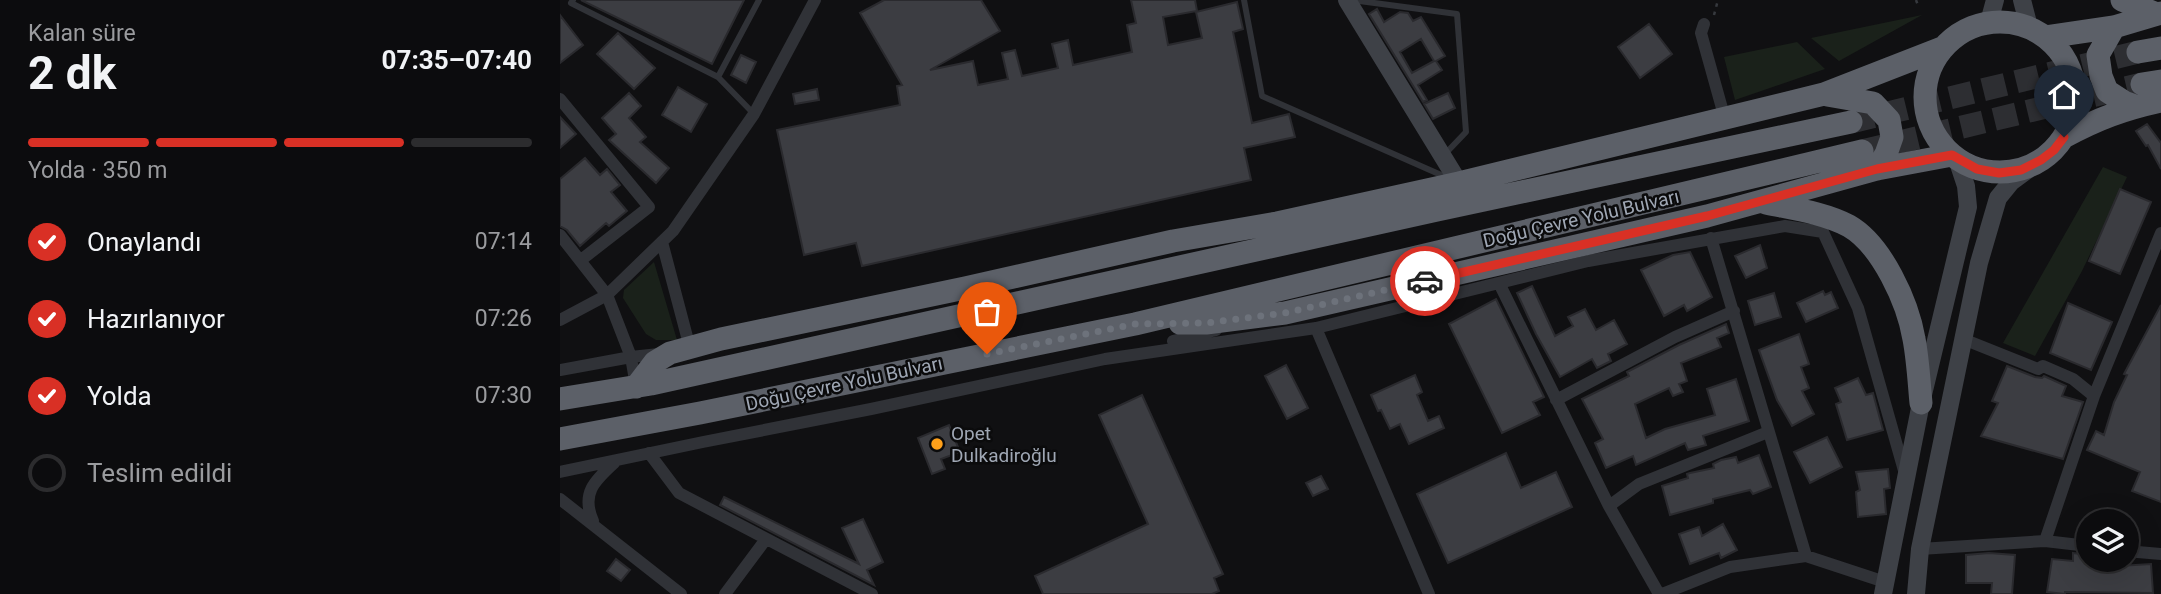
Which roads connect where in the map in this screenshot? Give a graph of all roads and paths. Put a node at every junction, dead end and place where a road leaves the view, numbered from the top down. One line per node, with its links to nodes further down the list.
1 (573, 0): 19 (lane)
2 (759, 0): 19 (lane)
3 (815, 0): 24 (street)
4 (1244, 0): 33 (lane)
5 (1348, 0): 29 (main road); 29 (lane)
6 (1718, 0): 13 (path)
7 (1916, 0): 10 (path)
8 (2022, 0): 15 (main road)
9 (2122, 0): 12 (highway)
10 (1919, 8)
11 (1992, 11): 15 (highway); 16 (highway)
12 (2159, 14): 14 (highway)
13 (1708, 21): 25 (street)
14 (2114, 27): 15 (highway); 23 (highway)
15 (2037, 32): 27 (highway)
16 (1942, 48): 20 (highway); 30 (highway)
17 (2161, 48): 18 (highway)
18 (2138, 52)
19 (718, 77): 24 (lane)
20 (1824, 94): 25 (highway); 32 (highway)
21 (560, 99): 39 (street)
22 (2161, 101): 23 (highway)
23 (2135, 106): 27 (highway)
24 (754, 114): 38 (street)
25 (1726, 119): 33 (highway)
26 (1851, 122): 52 (highway, Doğu Çevre Yolu Bulvarı)
27 (2064, 137): 31 (highway)
28 (1862, 151): 45 (highway, Doğu Çevre Yolu Bulvarı)
29 (1443, 156): 33 (main road)
30 (1955, 157): 31 (highway); 32 (highway); 56 (main road)
31 (2041, 160): 47 (main road)
32 (1877, 169): 34 (highway)
33 (1460, 183): 48 (highway)
34 (1763, 202): 43 (highway); 56 (highway)
35 (2161, 233): 53 (street)
36 (560, 235): 39 (street)
37 (1711, 238): 40 (street); 42 (street); 62 (street)
38 (662, 242): 41 (street); 48 (street)
39 (581, 260): 41 (street)
40 (1499, 283): 46 (street); 55 (street)
41 (607, 295): 44 (street); 49 (street)
42 (1734, 311): 55 (street); 57 (street)
43 (1285, 313): 45 (highway); 50 (street)
44 (560, 320)
45 (1135, 324): 58 (highway, Doğu Çevre Yolu Bulvarı)
46 (1316, 328): 50 (street); 77 (street)
47 (1963, 339): 53 (street); 69 (main road)
48 (680, 351): 49 (street); 52 (highway)
49 (631, 357): 51 (street); 52 (street)
50 (1105, 359): 59 (street)
51 (560, 370)
52 (636, 387): 54 (highway, Doğu Çevre Yolu Bulvarı)
53 (2094, 396): 67 (street)
54 (560, 398)
55 (1556, 400): 64 (street)
56 (1921, 403): 62 (main road)
57 (1768, 432): 64 (street); 72 (street)
58 (560, 439)
59 (649, 453): 60 (street); 66 (street)
60 (616, 461): 61 (street); 65 (street)
61 (560, 472)
62 (1906, 478): 73 (main road)
63 (560, 499): 65 (street)
64 (1609, 506): 78 (street)
65 (595, 525): 74 (street)
66 (766, 539): 75 (street); 76 (street)
67 (2045, 541): 68 (street); 69 (street)
68 (2076, 545)
69 (1920, 550): 79 (main road)
70 (2139, 552): 71 (street)
71 (2161, 554)
72 (1806, 556): 73 (street); 78 (street)
73 (1884, 588)
74 (679, 593)
75 (725, 594)
76 (872, 594)
77 (1429, 594)
78 (1660, 594)
79 (1916, 594)

